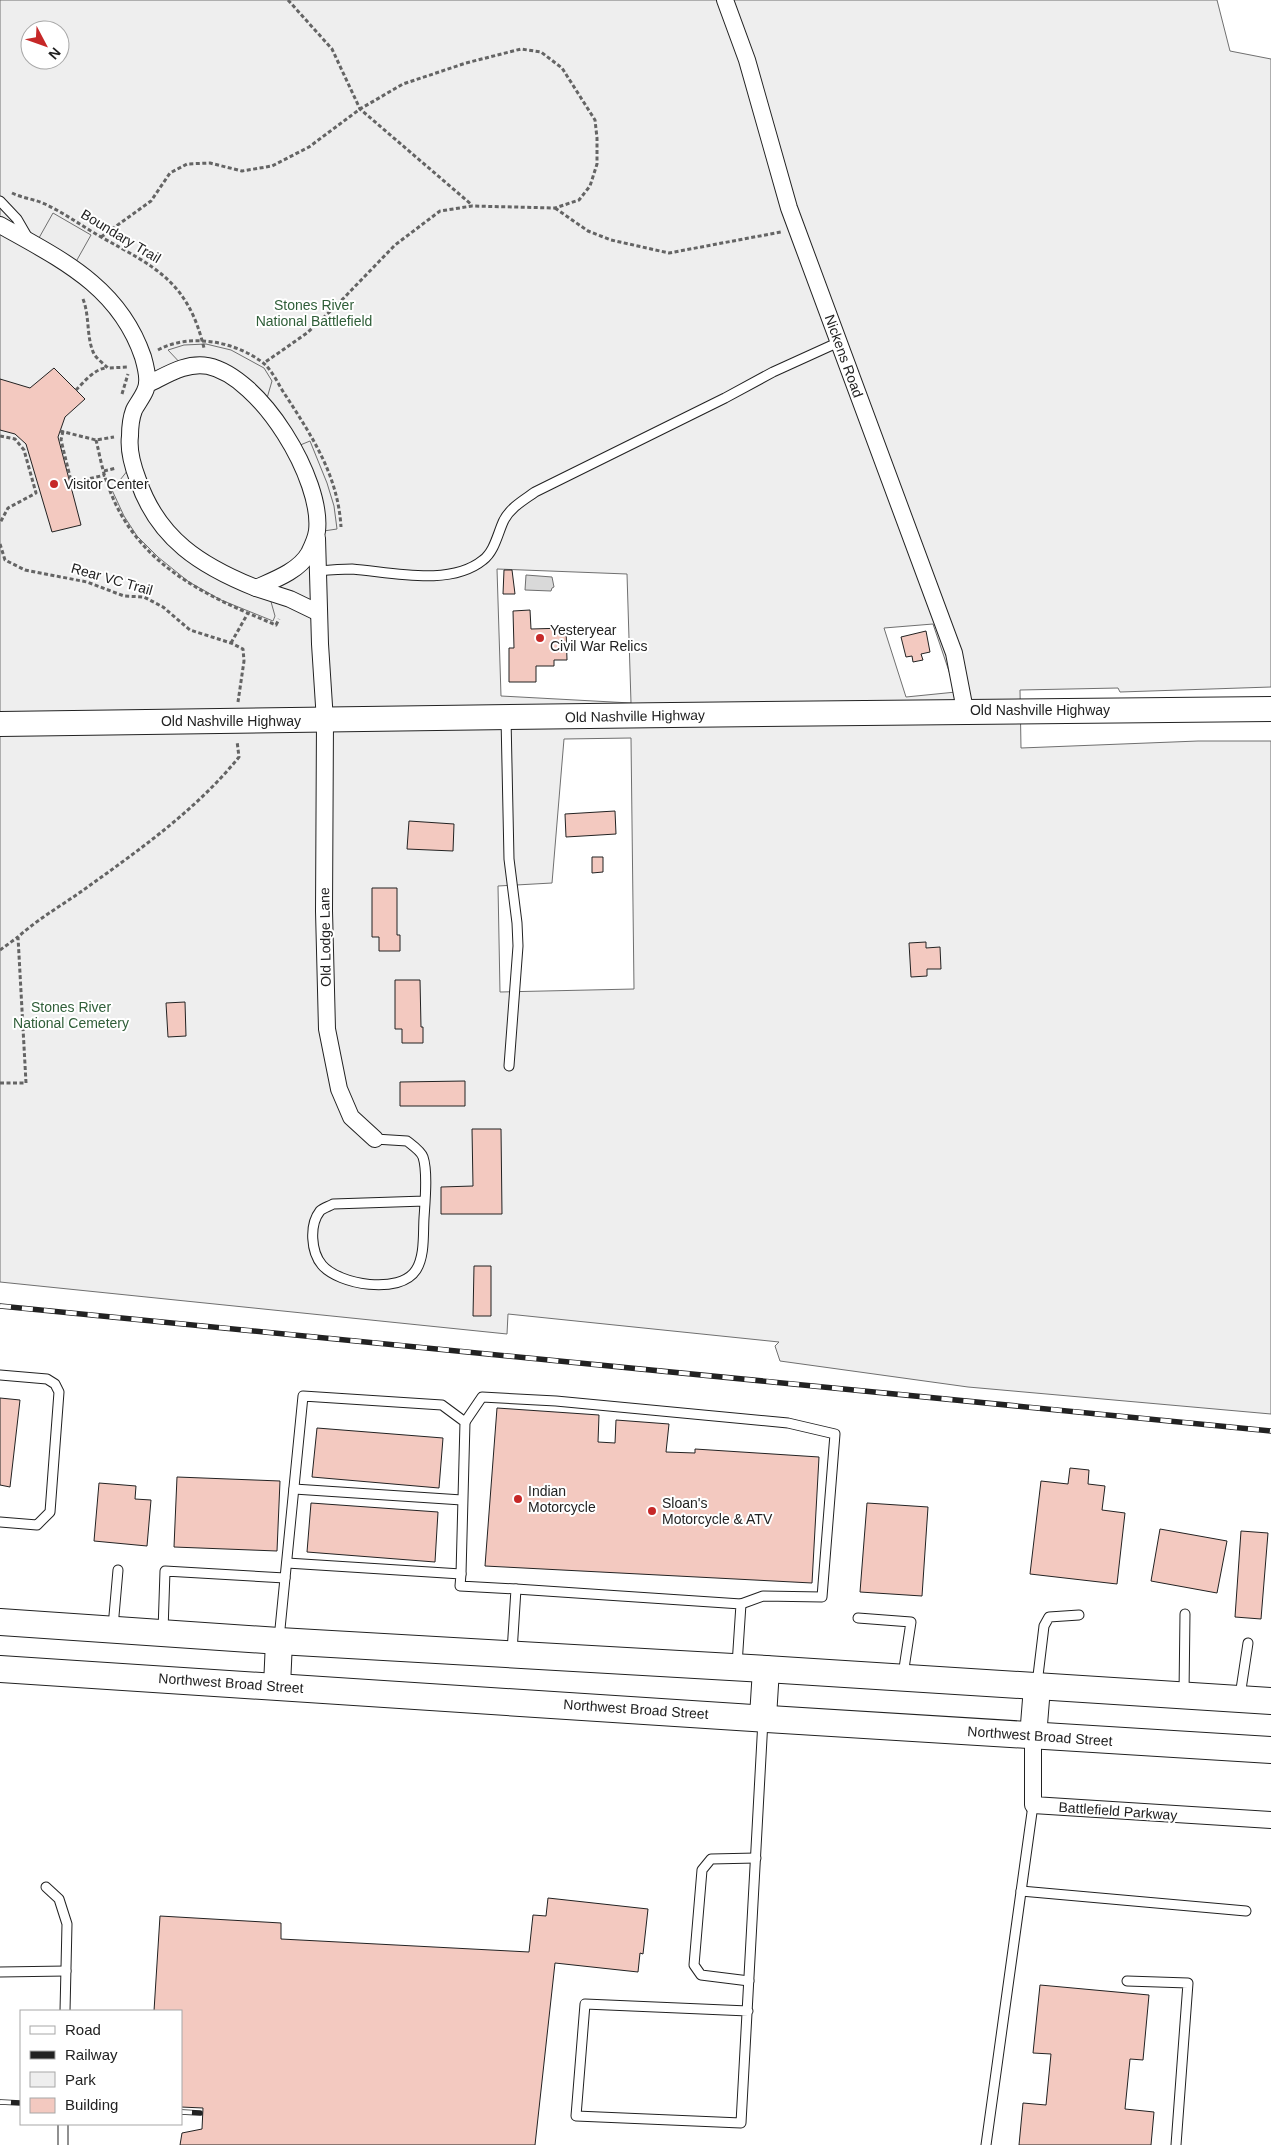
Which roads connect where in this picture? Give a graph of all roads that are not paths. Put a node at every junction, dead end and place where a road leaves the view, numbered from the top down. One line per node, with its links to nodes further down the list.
1 (725, 0): 5 (street, Nickens Road)
2 (0, 201): 4 (lane)
3 (0, 225): 4 (street)
4 (30, 242): 6 (street)
5 (839, 342): 8 (lane); 12 (street, Nickens Road)
6 (148, 384): 7 (street, Old Lodge Lane); 9 (street)
7 (317, 532): 8 (street, Old Lodge Lane); 9 (street)
8 (318, 571): 10 (street, Old Lodge Lane)
9 (256, 588): 10 (street)
10 (319, 613): 14 (street, Old Lodge Lane)
11 (1271, 709): 12 (main road, Old Nashville Highway)
12 (965, 710): 13 (main road, Old Nashville Highway)
13 (506, 718): 14 (main road, Old Nashville Highway); 16 (lane)
14 (325, 721): 15 (main road, Old Nashville Highway); 17 (street, Old Lodge Lane)
15 (0, 724)
16 (509, 1066)
17 (375, 1139): 18 (lane)
18 (425, 1201): 18 (lane)
19 (0, 1375): 23 (lane)
20 (465, 1422): 21 (lane); 22 (lane); 29 (lane)
21 (294, 1489): 22 (lane); 24 (lane)
22 (462, 1500): 26 (lane)
23 (0, 1522)
24 (287, 1563): 26 (lane); 27 (lane)
25 (118, 1570): 34 (lane)
26 (461, 1574): 28 (lane)
27 (286, 1578): 35 (lane); 36 (lane)
28 (516, 1589): 29 (lane); 38 (lane)
29 (741, 1604): 39 (lane)
30 (1185, 1614): 45 (lane)
31 (1079, 1615): 44 (lane)
32 (858, 1618): 42 (lane)
33 (0, 1622): 34 (main road)
34 (113, 1630): 35 (main road)
35 (163, 1633): 36 (main road)
36 (279, 1641): 38 (main road); 43 (main road)
37 (1248, 1643): 46 (lane)
38 (512, 1655): 39 (main road)
39 (737, 1667): 41 (main road)
40 (0, 1669): 43 (main road, Northwest Broad Street)
41 (766, 1669): 42 (main road); 48 (main road)
42 (903, 1678): 44 (main road)
43 (277, 1686): 48 (main road, Northwest Broad Street)
44 (1037, 1687): 45 (main road); 49 (main road)
45 (1184, 1696): 46 (main road)
46 (1240, 1699): 47 (main road)
47 (1271, 1701)
48 (764, 1717): 49 (main road, Northwest Broad Street); 53 (lane)
49 (1033, 1737): 50 (main road, Northwest Broad Street); 51 (street)
50 (1271, 1750)
51 (1033, 1805): 52 (street, Battlefield Parkway); 55 (lane)
52 (1271, 1820)
53 (756, 1858): 60 (lane); 60 (lane)
54 (46, 1887): 57 (lane)
55 (1021, 1891): 56 (lane); 65 (lane)
56 (1246, 1911)
57 (66, 1971): 58 (lane); 61 (lane)
58 (0, 1972)
59 (1127, 1980): 66 (lane)
60 (749, 1981): 62 (lane)
61 (65, 2010)
62 (748, 2011): 62 (lane)
63 (63, 2125): 64 (lane)
64 (63, 2145)
65 (986, 2145)
66 (1176, 2145)

